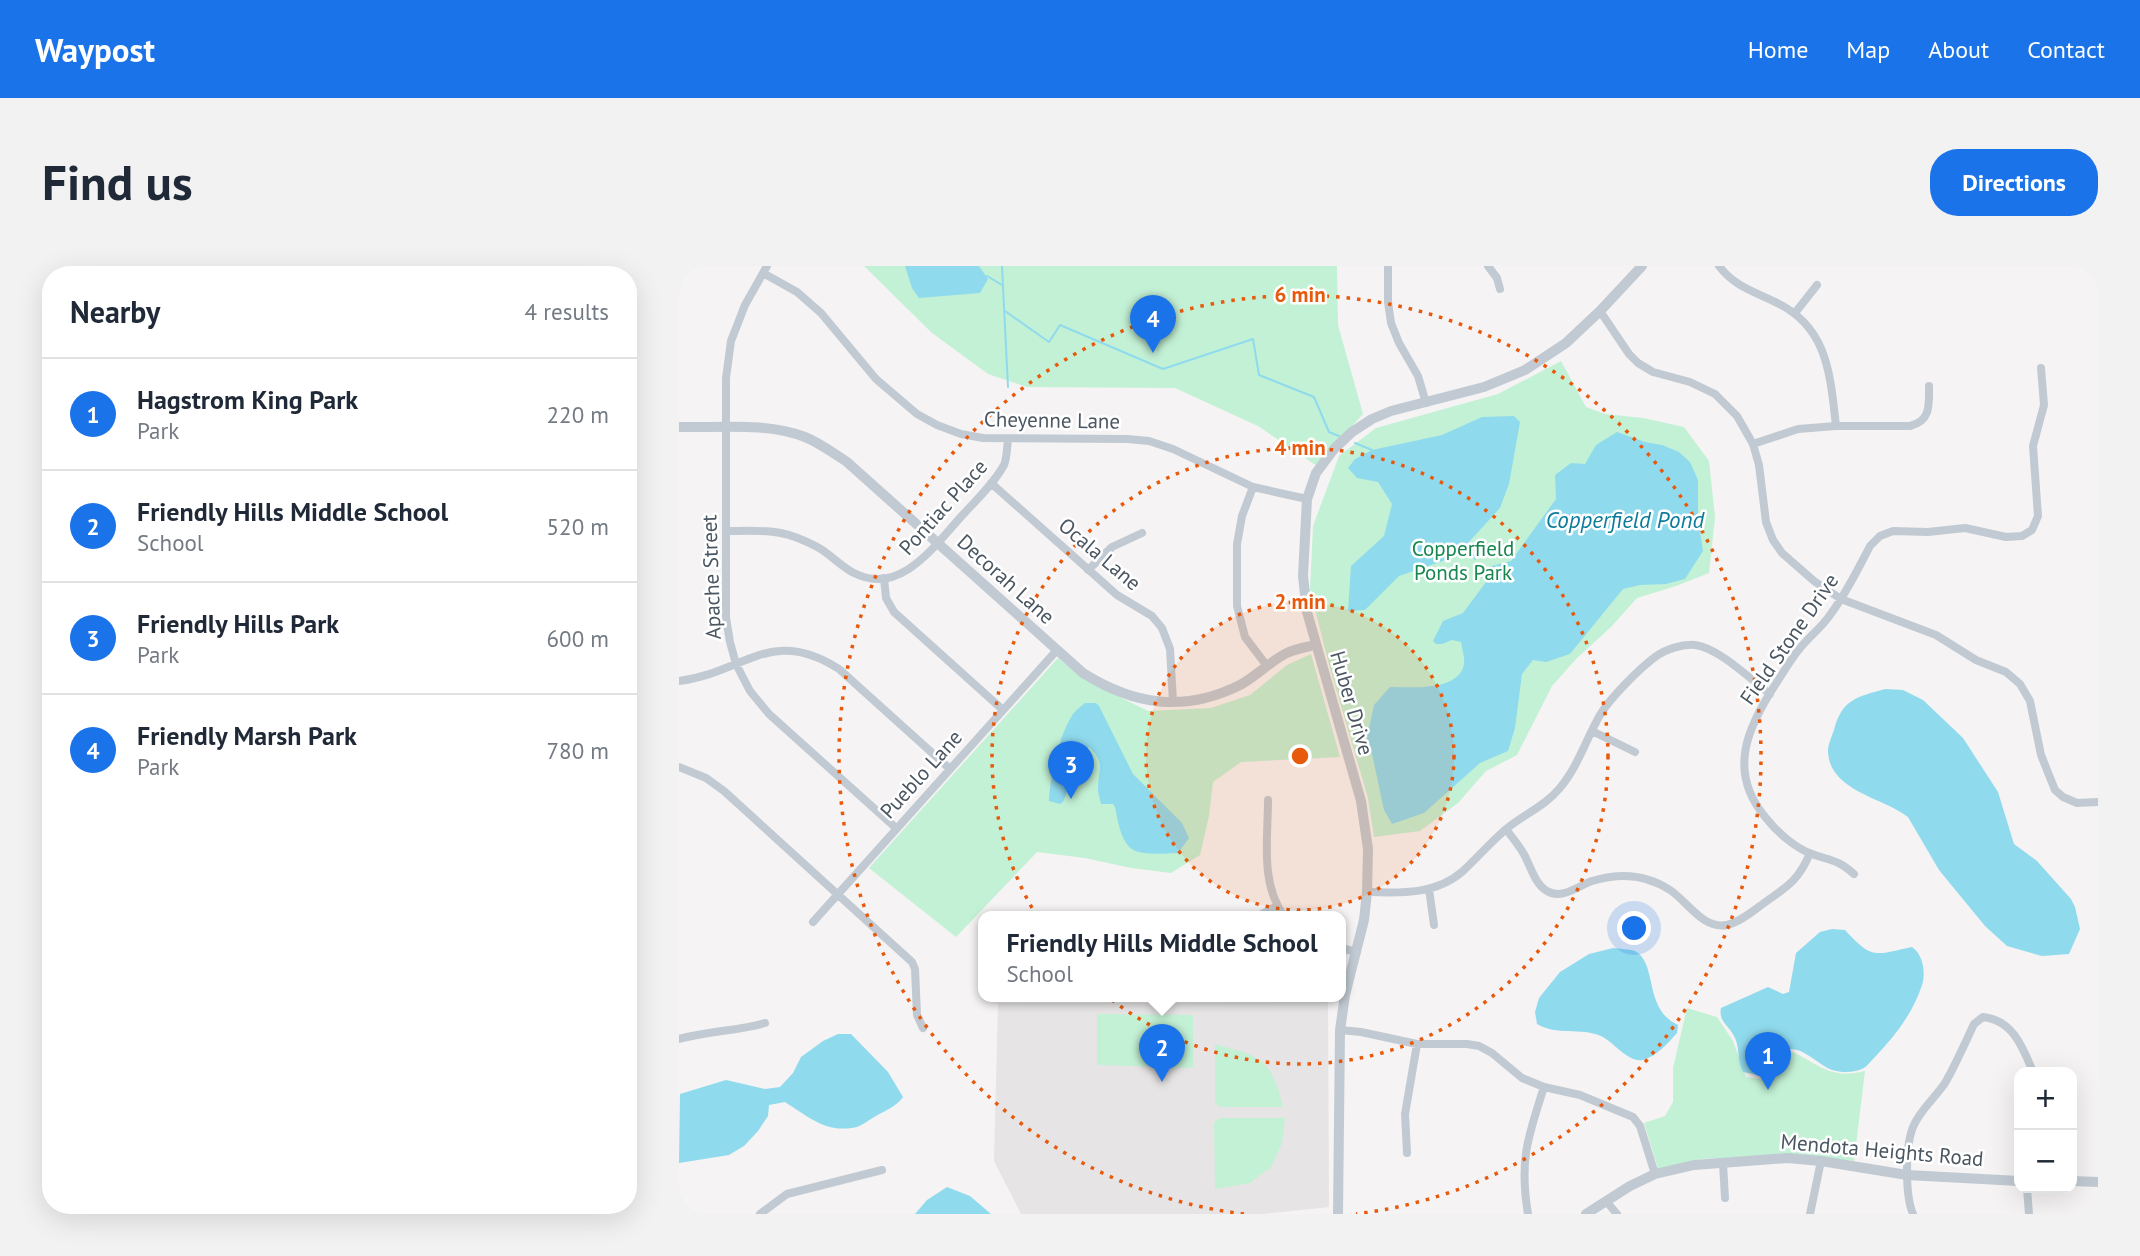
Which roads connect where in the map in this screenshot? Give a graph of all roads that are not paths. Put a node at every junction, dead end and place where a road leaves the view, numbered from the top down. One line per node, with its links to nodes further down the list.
1 (1388, 266): 12 (street)
2 (1488, 266): 7 (street)
3 (1643, 266): 8 (street, Huber Drive)
4 (1719, 266): 9 (street)
5 (765, 269): 15 (street, Apache Street); 16 (street, Cheyenne Lane)
6 (1817, 285): 9 (street)
7 (1500, 289)
8 (1600, 312): 12 (street, Huber Drive); 17 (street)
9 (1795, 313): 13 (street)
10 (2041, 368): 26 (street, Field Stone Drive)
11 (1929, 386): 13 (street)
12 (1426, 403): 20 (street, Huber Drive)
13 (1836, 426): 17 (street)
14 (679, 427): 15 (street, Decorah Lane)
15 (726, 428): 21 (street, Apache Street); 23 (street, Decorah Lane)
16 (1008, 439): 18 (street, Pontiac Place); 19 (street, Cheyenne Lane)
17 (1753, 444): 26 (street)
18 (991, 483): 23 (street, Pontiac Place); 24 (street, Ocala Lane)
19 (1253, 487): 20 (street, Cheyenne Lane); 30 (street)
20 (1307, 499): 27 (street, Huber Drive)
21 (726, 531): 25 (street); 29 (street, Apache Street)
22 (1142, 533): 24 (street)
23 (937, 543): 25 (street, Pontiac Place); 28 (street, Decorah Lane)
24 (1089, 570): 33 (street, Ocala Lane)
25 (884, 578): 34 (street)
26 (1841, 599): 32 (street, Field Stone Drive); 40 (street)
27 (1315, 645): 30 (street, Decorah Lane); 46 (street, Huber Drive)
28 (1057, 650): 33 (street, Decorah Lane); 34 (street, Pueblo Lane)
29 (736, 664): 31 (street); 38 (street); 41 (street, Apache Street)
30 (1267, 666): 33 (street, Decorah Lane)
31 (679, 681)
32 (1770, 694): 35 (street); 43 (street, Field Stone Drive)
33 (1173, 702)
34 (1003, 710): 38 (street, Pueblo Lane)
35 (1592, 731): 36 (street); 42 (street)
36 (1635, 752)
37 (679, 767): 47 (street)
38 (950, 769): 41 (street, Pueblo Lane)
39 (1268, 800): 48 (street)
40 (2098, 803)
41 (896, 828): 47 (street, Pueblo Lane)
42 (1506, 829): 43 (street); 45 (street)
43 (1809, 853): 44 (street, Field Stone Drive)
44 (1854, 874)
45 (1429, 889): 46 (street); 52 (street)
46 (1367, 892): 54 (street, Huber Drive)
47 (838, 893): 51 (street, Pueblo Lane); 58 (street)
48 (1276, 906): 49 (street); 50 (street)
49 (1267, 911)
50 (1280, 911)
51 (813, 922)
52 (1434, 925)
53 (1346, 949): 54 (street)
54 (1357, 952): 55 (street, Huber Drive)
55 (1346, 991)
56 (1344, 1002): 59 (street, Huber Drive)
57 (765, 1023): 60 (street)
58 (923, 1028)
59 (1340, 1030): 61 (street); 77 (street, Huber Drive)
60 (679, 1039)
61 (1416, 1045): 63 (street); 64 (street)
62 (2031, 1067): 69 (street)
63 (1544, 1087): 68 (street); 78 (street)
64 (1407, 1153)
65 (1821, 1161): 66 (street, Mendota Heights Road); 69 (street, Mendota Heights Road); 81 (street)
66 (1723, 1163): 68 (street, Mendota Heights Road); 74 (street)
67 (882, 1170): 76 (street)
68 (1655, 1174): 75 (street, Mendota Heights Road)
69 (1907, 1175): 70 (street, Mendota Heights Road); 82 (street)
70 (2014, 1181)
71 (2077, 1181): 72 (street)
72 (2098, 1182)
73 (2027, 1193): 83 (street)
74 (1725, 1198)
75 (1607, 1201): 79 (street, Mendota Heights Road); 80 (street)
76 (760, 1214)
77 (1338, 1214)
78 (1528, 1214)
79 (1586, 1214)
80 (1617, 1214)
81 (1810, 1214)
82 (1913, 1214)
83 (2029, 1214)

